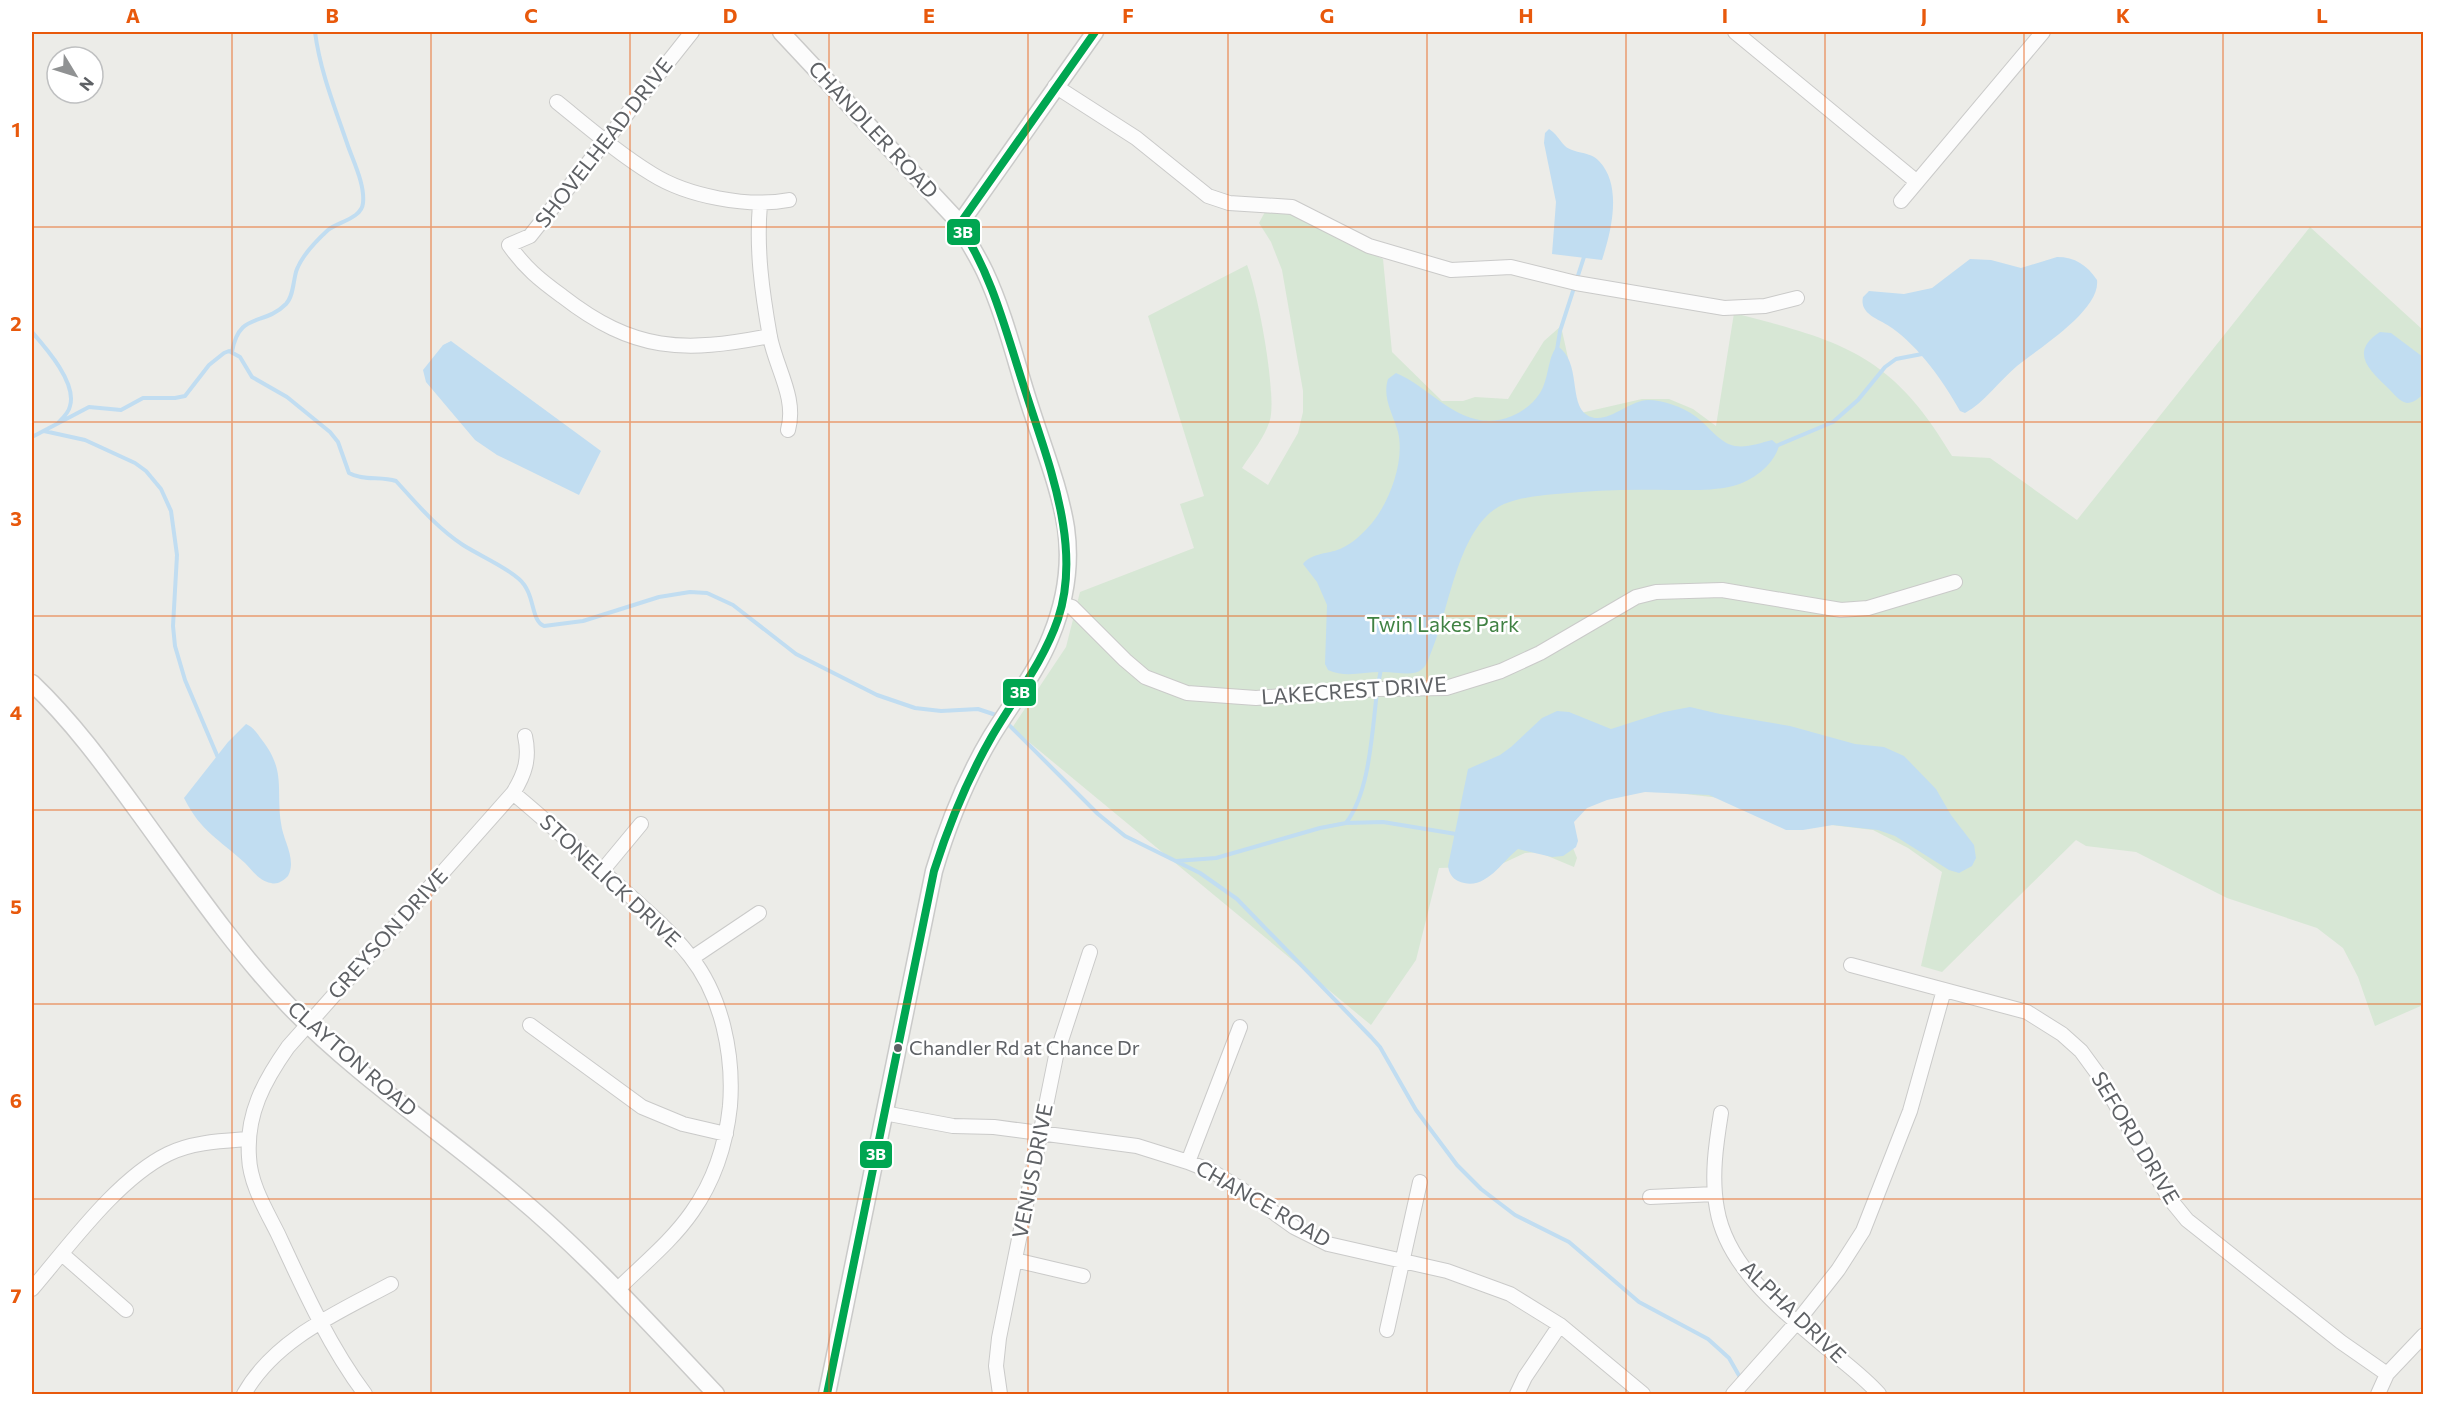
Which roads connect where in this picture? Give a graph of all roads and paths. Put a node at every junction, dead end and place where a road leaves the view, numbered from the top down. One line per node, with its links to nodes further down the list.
1 (692, 32): 8 (street, SHOVELHEAD DRIVE)
2 (781, 32): 13 (street, CHANDLER ROAD)
3 (1095, 32): 6 (street)
4 (1735, 32): 9 (street)
5 (2043, 32): 9 (street)
6 (1055, 86): 13 (street); 14 (street)
7 (556, 102): 8 (street)
8 (606, 140): 12 (street); 15 (street, SHOVELHEAD DRIVE)
9 (1917, 182): 11 (street)
10 (789, 200): 12 (street)
11 (1901, 201)
12 (760, 204): 15 (street)
13 (958, 225): 18 (street, CHANDLER ROAD)
14 (1797, 298)
15 (770, 336): 16 (street)
16 (788, 430)
17 (1955, 582): 18 (street, LAKECREST DRIVE)
18 (1061, 604): 32 (street, CHANDLER ROAD)
19 (32, 683): 29 (street, CLAYTON ROAD)
20 (525, 736): 21 (street, GREYSON DRIVE)
21 (513, 794): 23 (street, STONELICK DRIVE); 29 (street, GREYSON DRIVE)
22 (641, 824): 23 (street)
23 (602, 871): 26 (street, STONELICK DRIVE)
24 (759, 913): 26 (street)
25 (1090, 952): 34 (street, VENUS DRIVE)
26 (692, 958): 35 (street, STONELICK DRIVE)
27 (1851, 965): 28 (street, SEFORD DRIVE)
28 (1944, 990): 50 (street); 54 (street, SEFORD DRIVE)
29 (306, 1023): 36 (street, GREYSON DRIVE); 47 (street, CLAYTON ROAD)
30 (530, 1025): 35 (street)
31 (1240, 1027): 37 (street)
32 (884, 1113): 34 (street, CHANCE ROAD); 58 (street, CHANDLER ROAD)
33 (1721, 1113): 39 (street, ALPHA DRIVE)
34 (1041, 1133): 37 (street, CHANCE ROAD); 42 (street, VENUS DRIVE)
35 (726, 1134): 47 (street, STONELICK DRIVE)
36 (249, 1139): 41 (street); 49 (street, GREYSON DRIVE)
37 (1188, 1162): 43 (street, CHANCE ROAD)
38 (1420, 1182): 43 (street)
39 (1715, 1194): 40 (street); 50 (street, ALPHA DRIVE)
40 (1650, 1197)
41 (62, 1254): 46 (street); 48 (street)
42 (1015, 1260): 44 (street); 59 (street, VENUS DRIVE)
43 (1402, 1261): 51 (street, CHANCE ROAD); 52 (street)
44 (1083, 1276)
45 (391, 1284): 49 (street)
46 (32, 1289)
47 (617, 1290): 57 (street, CLAYTON ROAD)
48 (126, 1310)
49 (321, 1322): 55 (street); 56 (street, GREYSON DRIVE)
50 (1797, 1322): 62 (street); 63 (street, ALPHA DRIVE)
51 (1560, 1325): 60 (street); 61 (street, CHANCE ROAD)
52 (1387, 1330)
53 (2424, 1335): 54 (street)
54 (2387, 1374): 64 (street)
55 (244, 1395)
56 (365, 1395)
57 (716, 1395)
58 (826, 1395)
59 (1000, 1395)
60 (1517, 1395)
61 (1643, 1395)
62 (1733, 1395)
63 (1879, 1395)
64 (2378, 1395)

